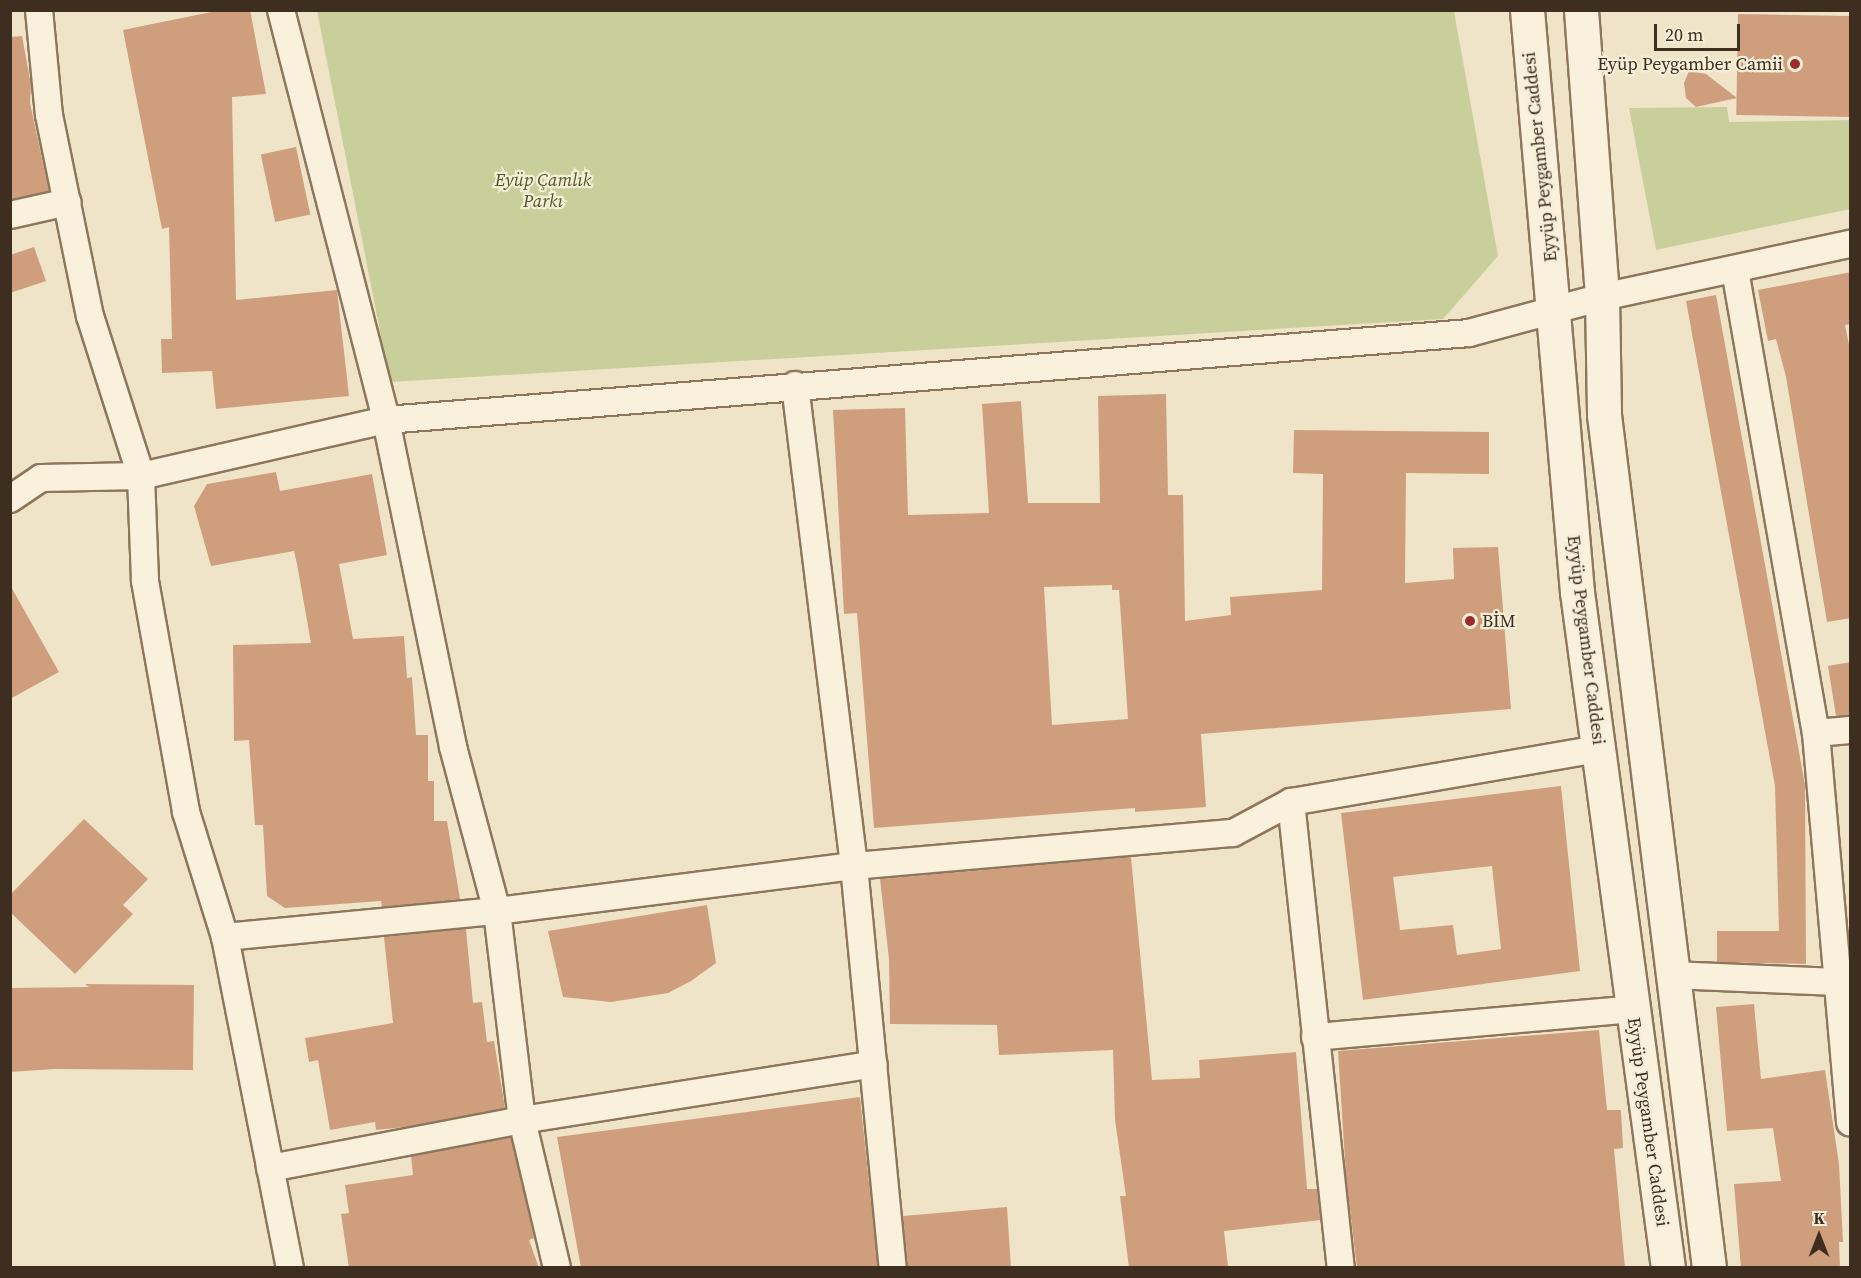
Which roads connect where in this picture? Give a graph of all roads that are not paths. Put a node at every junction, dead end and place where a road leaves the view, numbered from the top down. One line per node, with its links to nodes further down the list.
1 (39, 10): 5 (street)
2 (281, 10): 12 (street)
3 (1527, 10): 10 (main road, Eyyüp Peygamber Caddesi)
4 (1581, 10): 9 (main road)
5 (68, 202): 6 (street); 13 (street)
6 (10, 215)
7 (1851, 244): 8 (street)
8 (1735, 270): 9 (street); 16 (street)
9 (1602, 297): 10 (street); 22 (main road)
10 (1556, 311): 11 (street); 17 (main road, Eyyüp Peygamber Caddesi)
11 (795, 385): 12 (street); 19 (street)
12 (386, 420): 13 (street); 20 (street)
13 (141, 476): 14 (street); 21 (street)
14 (10, 499)
15 (1851, 730): 16 (street)
16 (1816, 733): 23 (street)
17 (1599, 749): 18 (street); 24 (main road, Eyyüp Peygamber Caddesi)
18 (1291, 802): 19 (street); 25 (street)
19 (854, 866): 20 (street); 26 (street)
20 (497, 910): 21 (street); 27 (street)
21 (225, 937): 29 (street)
22 (1671, 975): 23 (street); 35 (main road)
23 (1836, 982): 28 (street)
24 (1632, 1009): 25 (street); 34 (main road, Eyyüp Peygamber Caddesi)
25 (1316, 1037): 33 (street)
26 (874, 1064): 27 (street); 32 (street)
27 (522, 1120): 29 (street); 31 (street)
28 (1851, 1123)
29 (270, 1168): 30 (street)
30 (290, 1268)
31 (557, 1268)
32 (893, 1268)
33 (1341, 1268)
34 (1668, 1268)
35 (1709, 1268)

